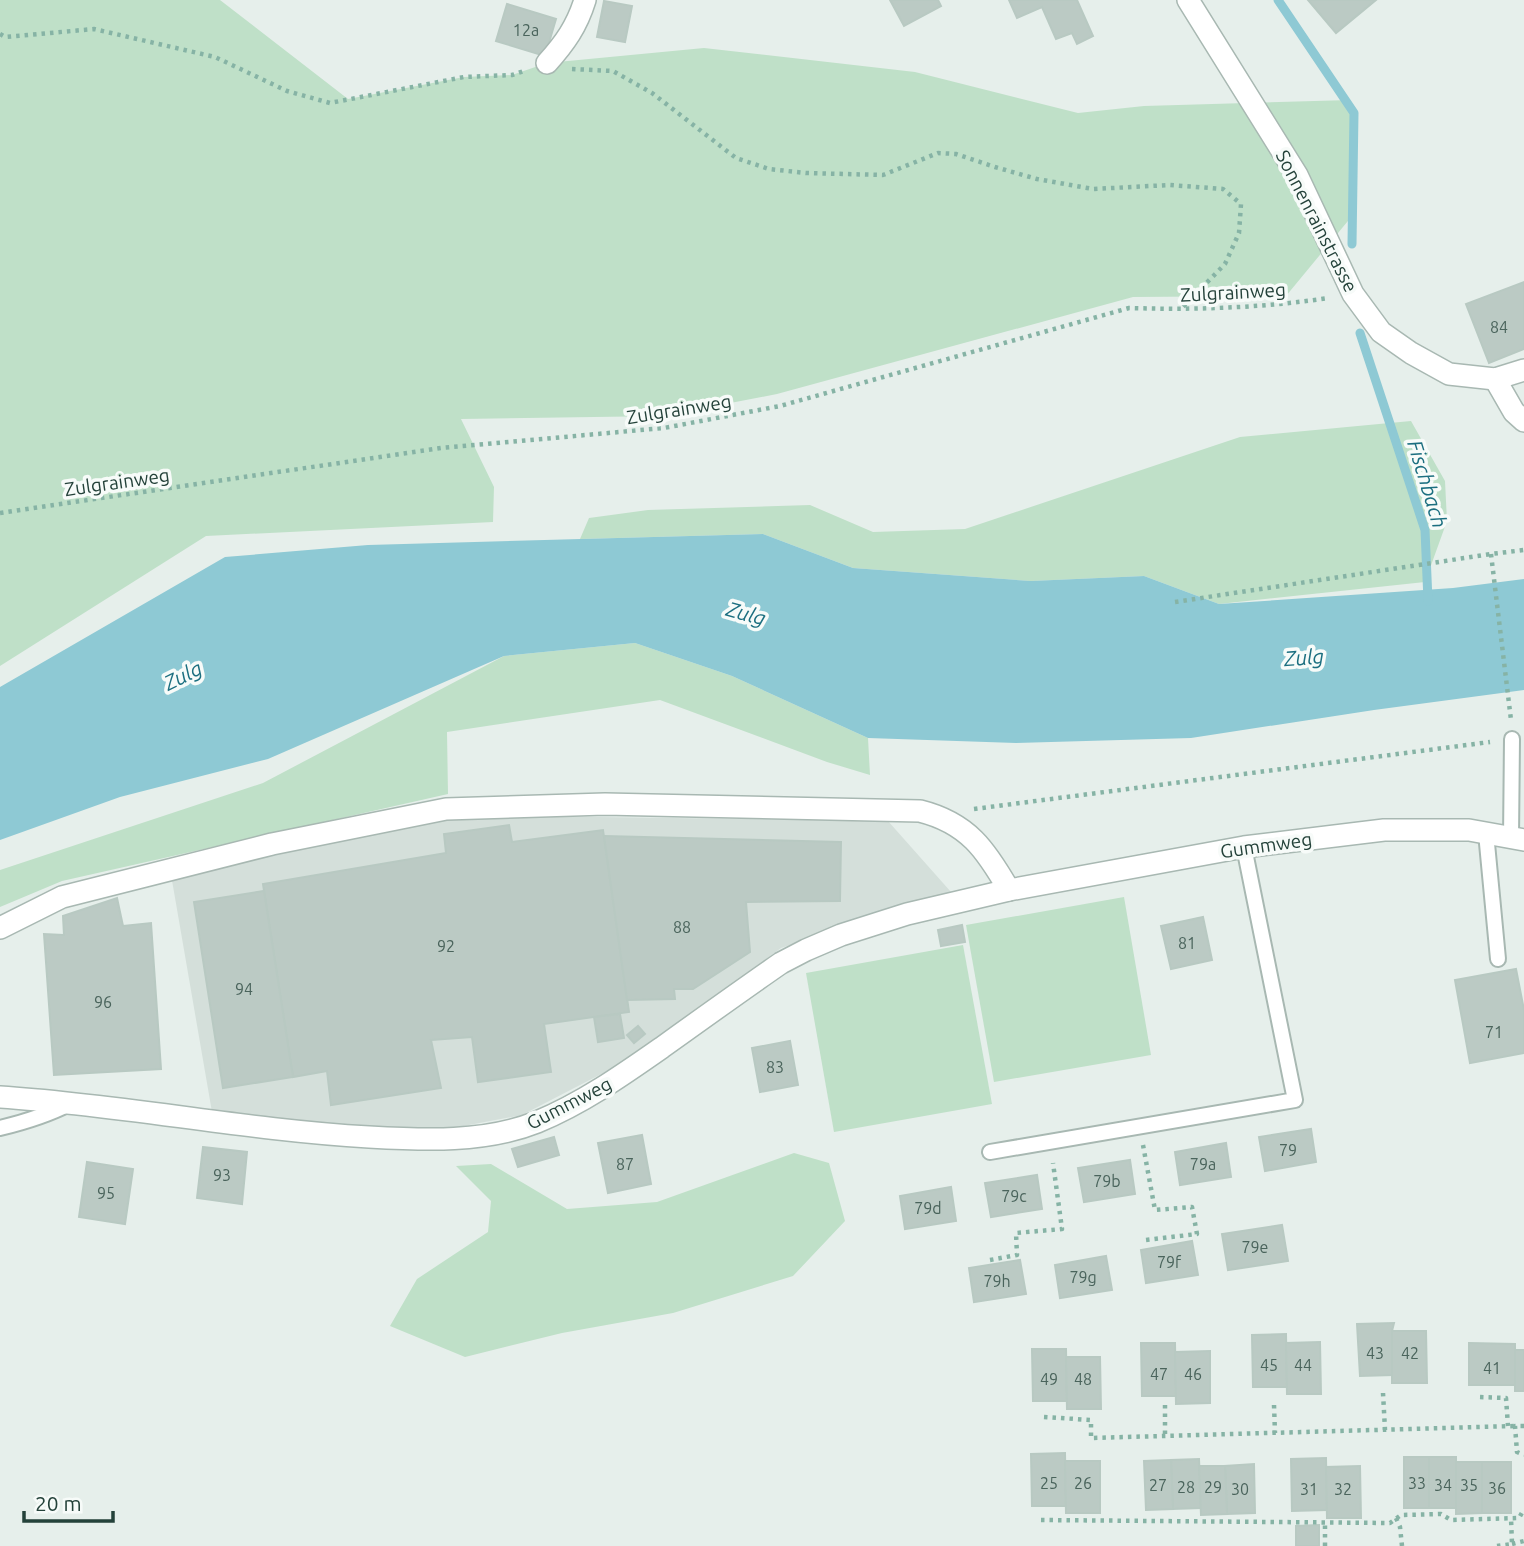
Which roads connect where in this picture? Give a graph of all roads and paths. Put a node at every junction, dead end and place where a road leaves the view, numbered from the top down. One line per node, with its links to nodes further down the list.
1 (585, 0): 4 (street)
2 (1188, 0): 5 (street, Sonnenrainstrasse)
3 (0, 34): 4 (path)
4 (557, 66): 6 (path)
5 (1353, 294): 6 (path, Zulgrainweg); 8 (street, Sonnenrainstrasse)
6 (1181, 310): 10 (path, Zulgrainweg)
7 (1524, 370): 8 (street)
8 (1495, 379): 9 (street)
9 (1524, 421)
10 (0, 513)
11 (1524, 550): 12 (path)
12 (1491, 554): 13 (path); 14 (path)
13 (1175, 602)
14 (1511, 716)
15 (1512, 739): 16 (path); 18 (lane)
16 (974, 809)
17 (1486, 833): 18 (street, Gummweg); 19 (street, Gummweg); 22 (lane)
18 (1517, 839)
19 (1244, 847): 20 (street, Gummweg); 25 (lane)
20 (1009, 890): 21 (street); 24 (street, Gummweg)
21 (0, 928)
22 (1498, 959)
23 (0, 1097): 24 (street, Gummweg)
24 (72, 1103): 26 (lane)
25 (1140, 1127): 27 (lane); 29 (path)
26 (0, 1128)
27 (1051, 1142): 28 (lane); 30 (path)
28 (990, 1152)
29 (1146, 1240)
30 (990, 1260)
31 (1383, 1393): 39 (path)
32 (1480, 1397): 36 (path)
33 (1166, 1405): 41 (path)
34 (1274, 1405): 40 (path)
35 (1044, 1417): 41 (path)
36 (1508, 1426): 37 (path); 39 (path)
37 (1516, 1426): 38 (path); 42 (path)
38 (1524, 1426)
39 (1385, 1430): 40 (path)
40 (1275, 1433): 41 (path)
41 (1166, 1436)
42 (1524, 1455)
43 (1524, 1510): 45 (path)
44 (1396, 1518): 45 (path); 47 (path); 51 (path)
45 (1511, 1518): 49 (path)
46 (1041, 1520): 47 (path)
47 (1325, 1521): 50 (path)
48 (1524, 1541): 49 (path)
49 (1512, 1544): 52 (path)
50 (1325, 1546)
51 (1402, 1546)
52 (1497, 1546)

